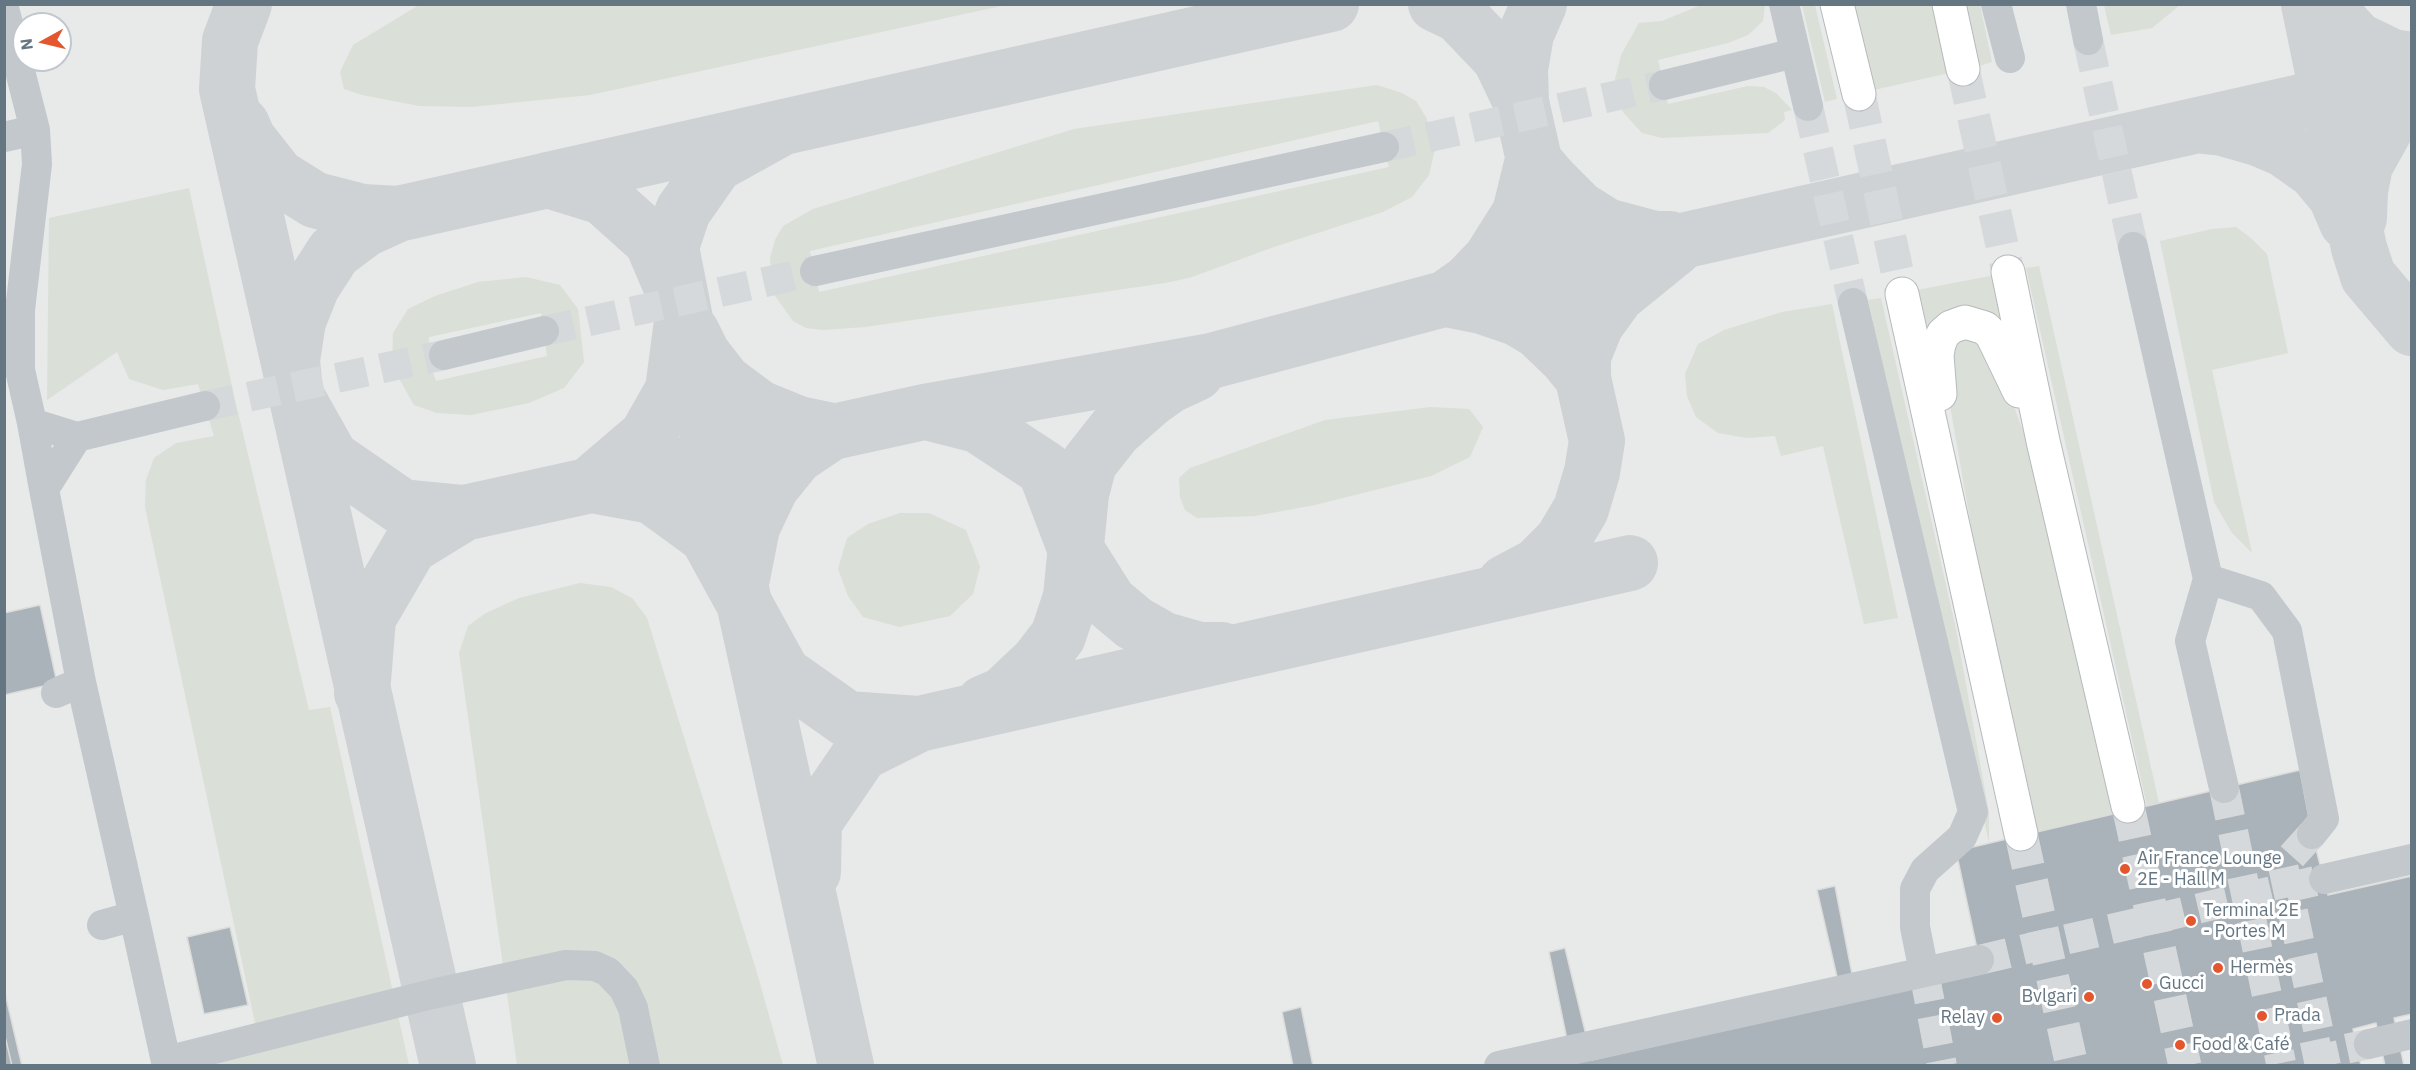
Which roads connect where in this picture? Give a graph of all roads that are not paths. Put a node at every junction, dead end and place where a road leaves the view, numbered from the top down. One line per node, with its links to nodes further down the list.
1 (1784, 4): 8 (lane)
2 (1837, 4): 12 (main road)
3 (1949, 4): 10 (main road)
4 (1996, 4): 9 (lane)
5 (2080, 4): 7 (lane)
6 (4, 8): 14 (lane)
7 (2088, 40)
8 (1795, 53): 11 (lane); 13 (lane)
9 (2010, 58)
10 (1963, 69)
11 (1664, 85)
12 (1858, 94)
13 (1808, 106)
14 (35, 130): 15 (lane); 25 (lane)
15 (4, 137)
16 (1384, 147): 18 (lane)
17 (2133, 247): 30 (lane)
18 (815, 271)
19 (2008, 272): 27 (main road)
20 (1902, 294): 29 (main road)
21 (1853, 303): 40 (lane)
22 (544, 332): 23 (lane)
23 (444, 355)
24 (205, 406): 26 (lane)
25 (32, 423): 26 (lane); 28 (lane)
26 (77, 436): 28 (lane)
27 (2043, 441): 29 (main road); 32 (main road)
28 (44, 489): 37 (lane)
29 (1953, 524): 33 (main road)
30 (2208, 579): 31 (lane); 34 (lane)
31 (2224, 788)
32 (2128, 806)
33 (2021, 834)
34 (2312, 834)
35 (2412, 859): 36 (lane)
36 (2325, 879)
37 (134, 916): 38 (lane); 43 (lane)
38 (102, 925)
39 (1979, 960): 40 (lane)
40 (1924, 972): 45 (lane)
41 (2412, 1034): 42 (lane)
42 (2368, 1044)
43 (166, 1063): 44 (lane)
44 (645, 1065)
45 (1499, 1065)

